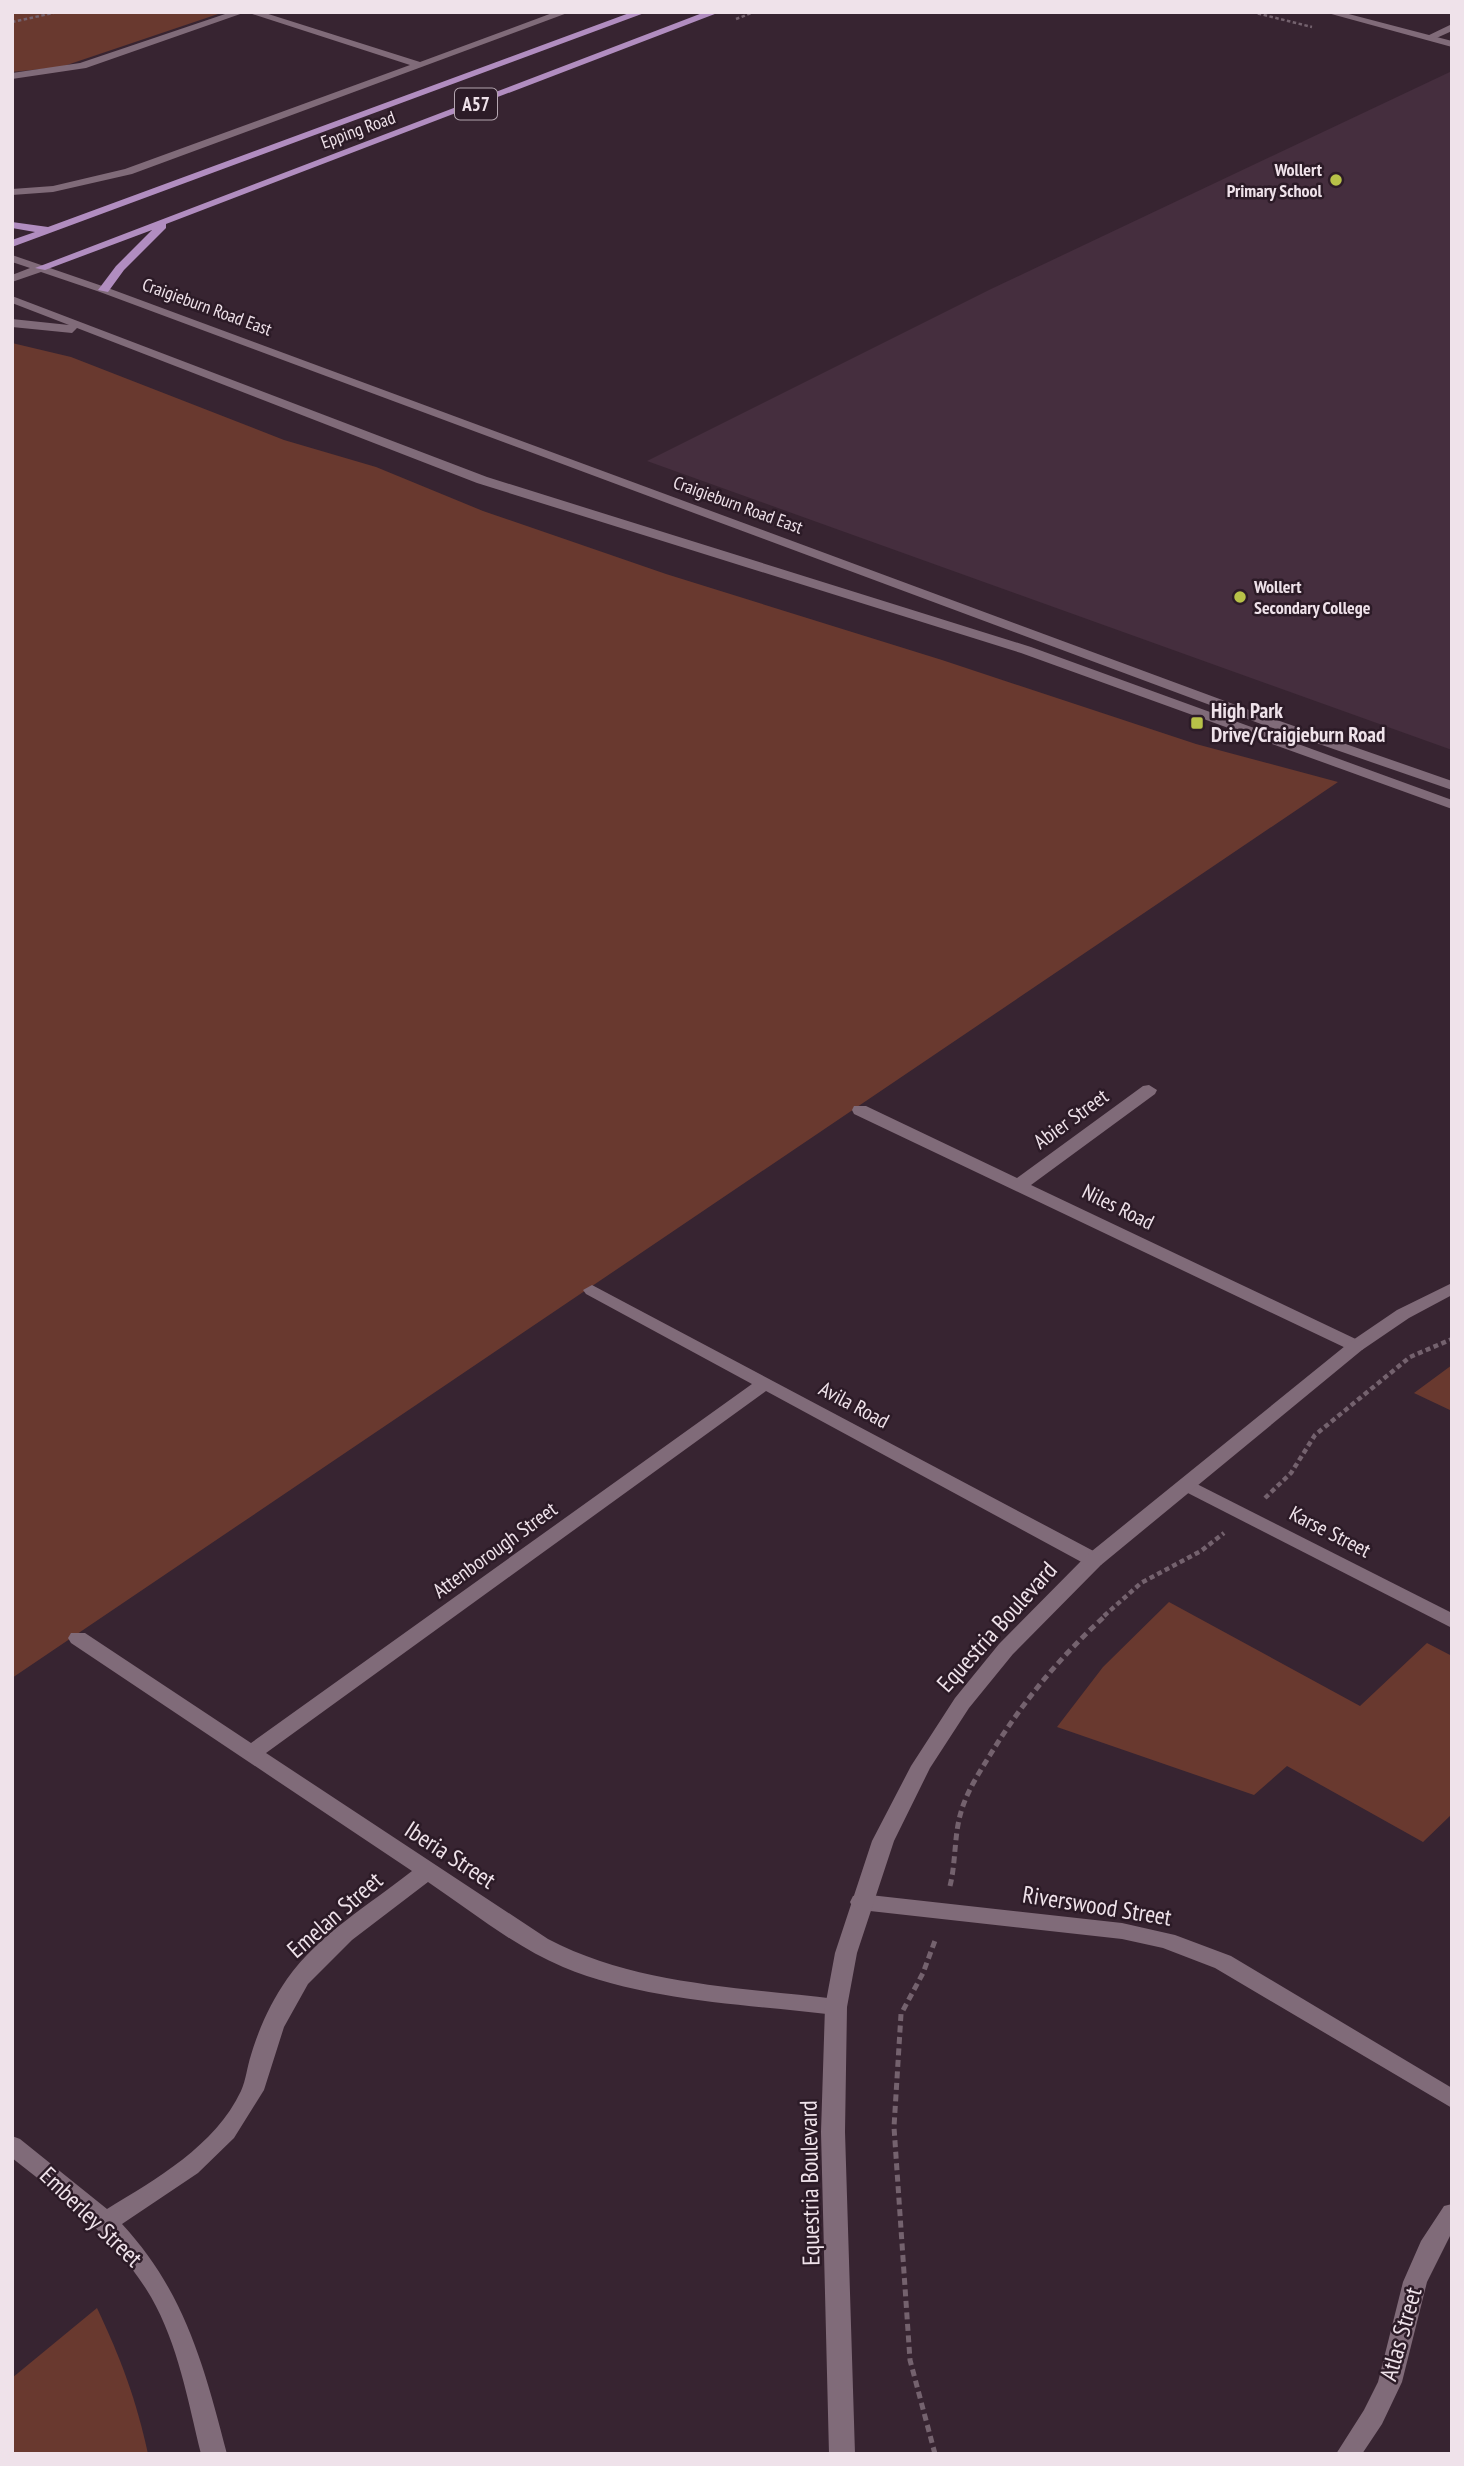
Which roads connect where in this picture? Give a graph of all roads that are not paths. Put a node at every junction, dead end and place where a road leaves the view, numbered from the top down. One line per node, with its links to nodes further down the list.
1 (241, 12): 11 (street)
2 (251, 12): 10 (street)
3 (565, 12): 10 (street, Epping Road)
4 (642, 12): 15 (main road, Epping Road)
5 (715, 12): 13 (main road, Epping Road / A57)
6 (1329, 12): 8 (street)
7 (1452, 27): 8 (street)
8 (1428, 37): 9 (street)
9 (1449, 40)
10 (420, 65): 12 (street, Epping Road)
11 (12, 76)
12 (17, 192)
13 (167, 221): 18 (main road, Epping Road / A57); 20 (main road)
14 (12, 225): 15 (main road)
15 (48, 230): 16 (main road, Epping Road)
16 (12, 244)
17 (12, 258): 18 (street, Craigieburn Road East)
18 (41, 268): 19 (street, Epping Road); 20 (street, Craigieburn Road East)
19 (12, 279)
20 (104, 290): 24 (street, Craigieburn Road East)
21 (12, 299): 23 (street)
22 (12, 323): 23 (street)
23 (97, 332): 25 (street)
24 (1452, 786)
25 (1452, 805)
26 (1149, 1090): 28 (street, Abier Street)
27 (860, 1110): 28 (street, Niles Road)
28 (1019, 1185): 31 (street, Niles Road)
29 (1452, 1288): 31 (street, Equestria Boulevard)
30 (592, 1290): 32 (street, Avila Road)
31 (1356, 1346): 33 (street, Equestria Boulevard)
32 (765, 1383): 34 (street, Avila Road); 37 (street, Attenborough Street)
33 (1187, 1485): 34 (street, Equestria Boulevard); 35 (street, Karse Street)
34 (1094, 1560): 39 (street, Equestria Boulevard)
35 (1452, 1621)
36 (78, 1638): 37 (street, Iberia Street)
37 (252, 1753): 38 (street, Iberia Street)
38 (427, 1871): 40 (street, Iberia Street); 44 (street, Emelan Street)
39 (862, 1902): 40 (street, Equestria Boulevard); 41 (street, Riverswood Street)
40 (836, 2007): 46 (street, Equestria Boulevard)
41 (1452, 2099)
42 (12, 2145): 44 (street, Emberley Street)
43 (1452, 2213): 47 (street, Atlas Street)
44 (104, 2223): 45 (street, Emberley Street)
45 (214, 2454)
46 (842, 2454)
47 (1348, 2454)

